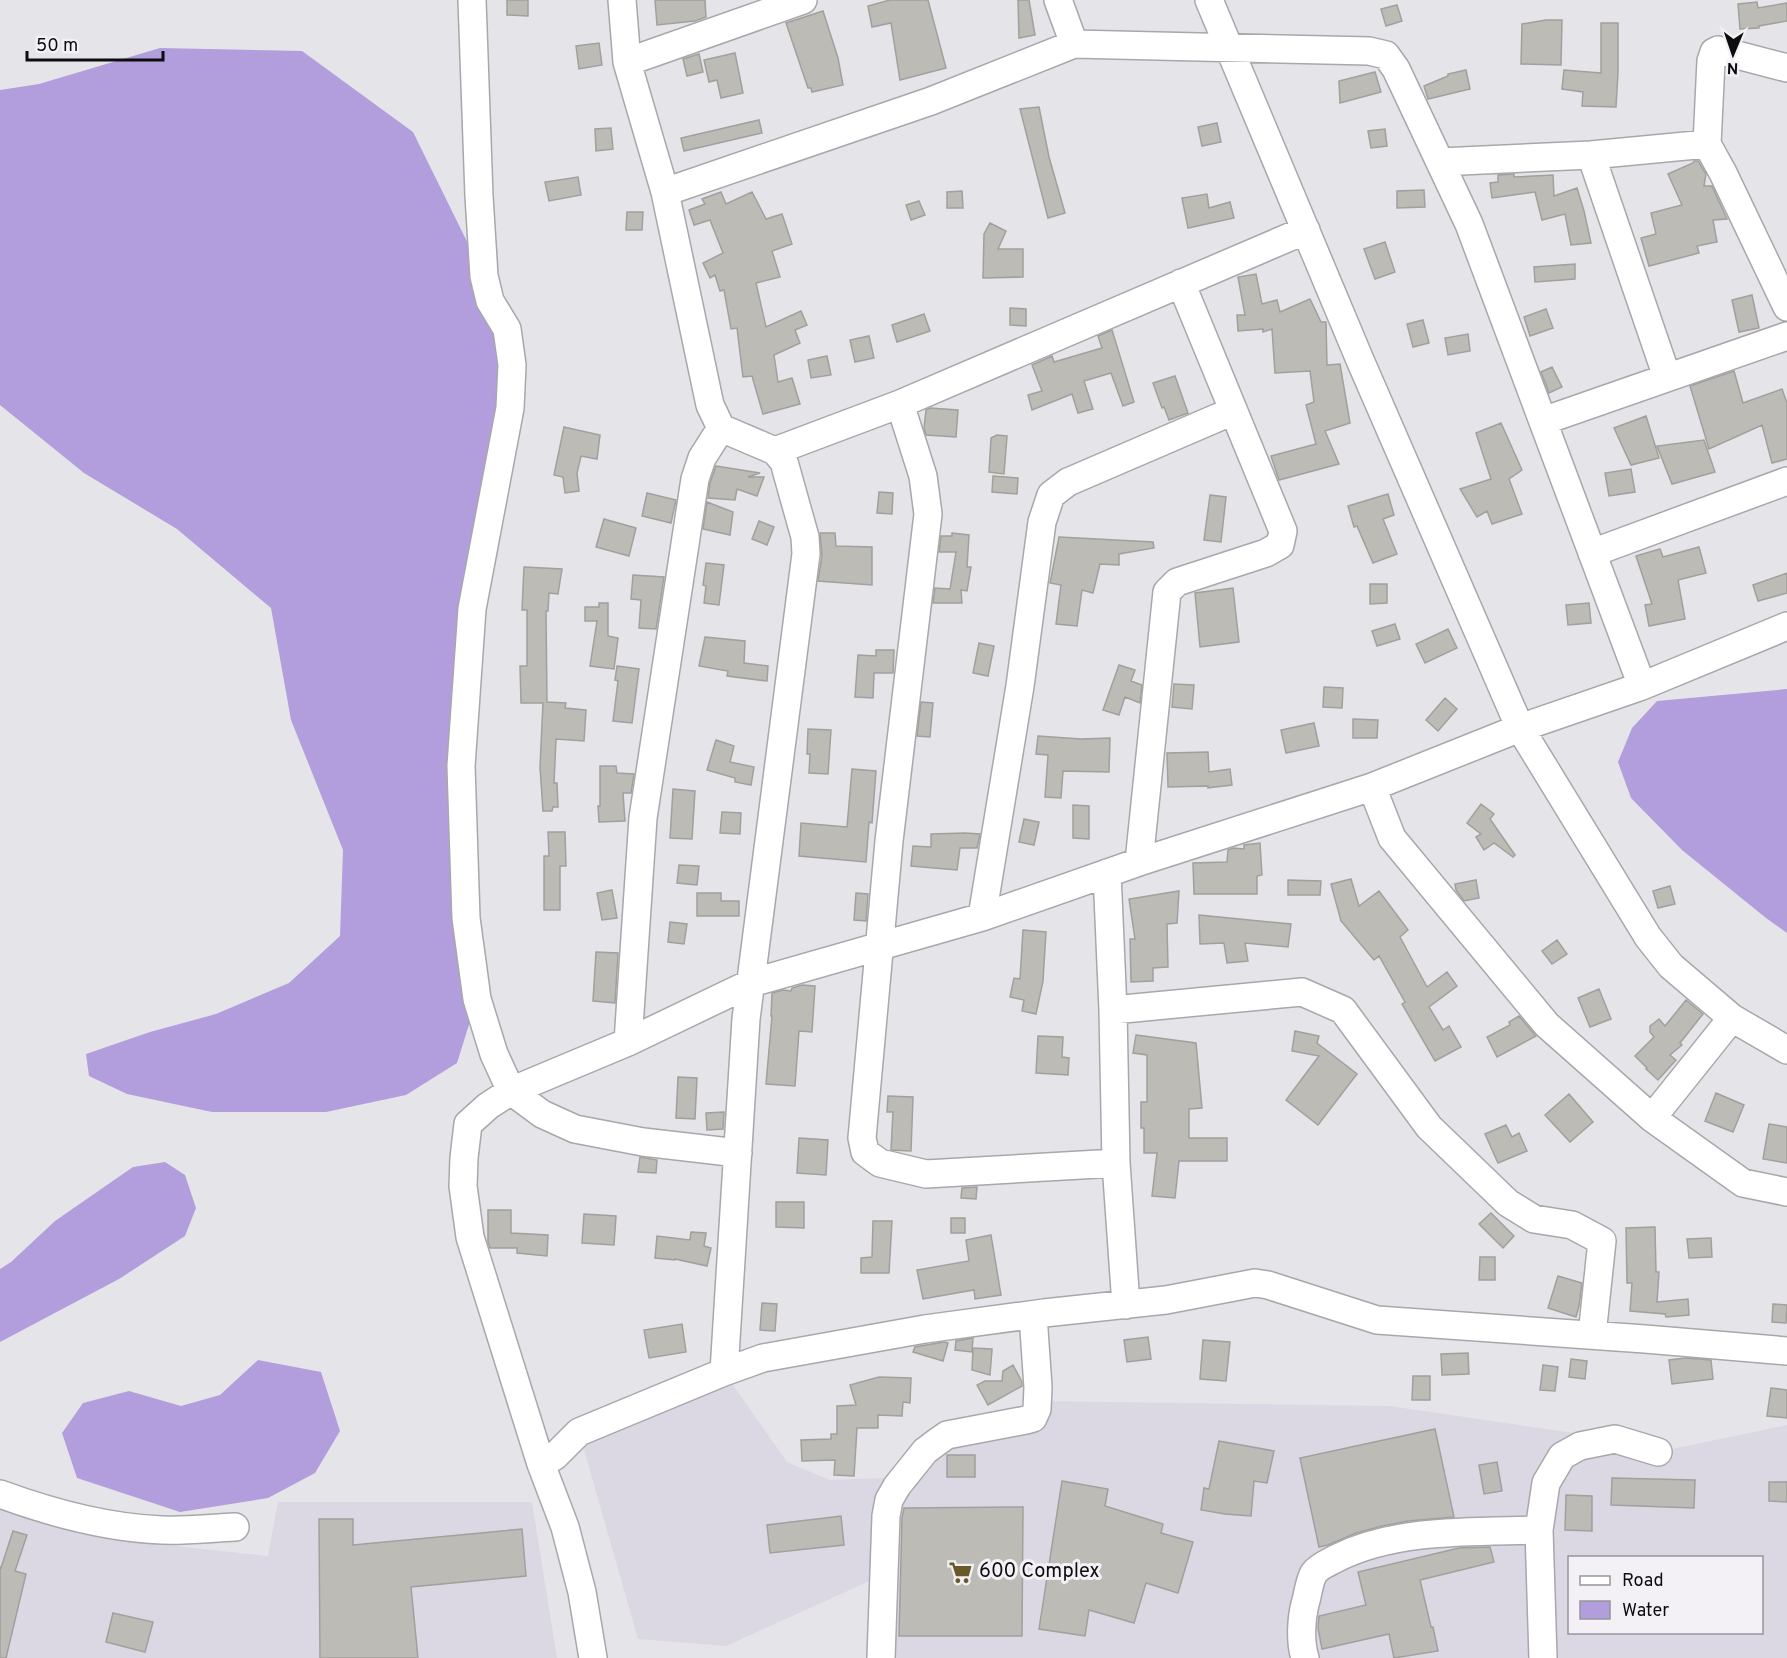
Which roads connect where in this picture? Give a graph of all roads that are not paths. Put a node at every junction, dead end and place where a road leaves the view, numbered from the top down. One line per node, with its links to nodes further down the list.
1 (472, 0): 39 (street)
2 (622, 0): 8 (street)
3 (803, 0): 8 (street)
4 (1058, 0): 6 (street)
5 (1209, 0): 7 (street)
6 (1074, 44): 7 (street); 13 (street)
7 (1229, 47): 12 (street); 14 (street)
8 (627, 62): 13 (street)
9 (1787, 68): 10 (street)
10 (1707, 144): 11 (street); 16 (street)
11 (1592, 155): 12 (street); 18 (street)
12 (1440, 162): 21 (street)
13 (665, 192): 22 (street)
14 (1306, 231): 15 (street); 28 (street)
15 (1180, 283): 19 (street); 20 (street)
16 (1787, 307)
17 (1787, 336): 18 (street)
18 (1667, 377): 21 (street)
19 (900, 404): 23 (street); 33 (street)
20 (1233, 411): 30 (street); 32 (street)
21 (1543, 421): 25 (street)
22 (721, 428): 23 (street); 37 (street)
23 (775, 451): 34 (street)
24 (1787, 481): 25 (street)
25 (1592, 553): 27 (street)
26 (1787, 626): 27 (street)
27 (1642, 686): 28 (street)
28 (1520, 728): 29 (street); 36 (street)
29 (1372, 787): 30 (street); 40 (street)
30 (1140, 862): 31 (street)
31 (1107, 873): 32 (street); 35 (street)
32 (982, 917): 33 (street)
33 (880, 947): 34 (street); 42 (street)
34 (751, 983): 37 (street); 41 (street)
35 (1113, 1010): 42 (street); 46 (street)
36 (1732, 1018): 38 (street); 40 (street)
37 (628, 1042): 39 (street)
38 (1787, 1050)
39 (511, 1091): 41 (street); 50 (street)
40 (1652, 1118): 43 (street)
41 (738, 1153): 48 (street)
42 (1116, 1163): 44 (street)
43 (1787, 1192)
44 (1126, 1305): 45 (street); 46 (street)
45 (1033, 1315): 48 (street); 56 (street)
46 (1592, 1335): 47 (street)
47 (1787, 1351)
48 (724, 1372): 50 (street)
49 (1658, 1452): 53 (street)
50 (541, 1464): 55 (street)
51 (0, 1494): 52 (street)
52 (235, 1527)
53 (1539, 1530): 54 (street); 57 (street)
54 (1538, 1655)
55 (593, 1658)
56 (881, 1658)
57 (1305, 1658)

